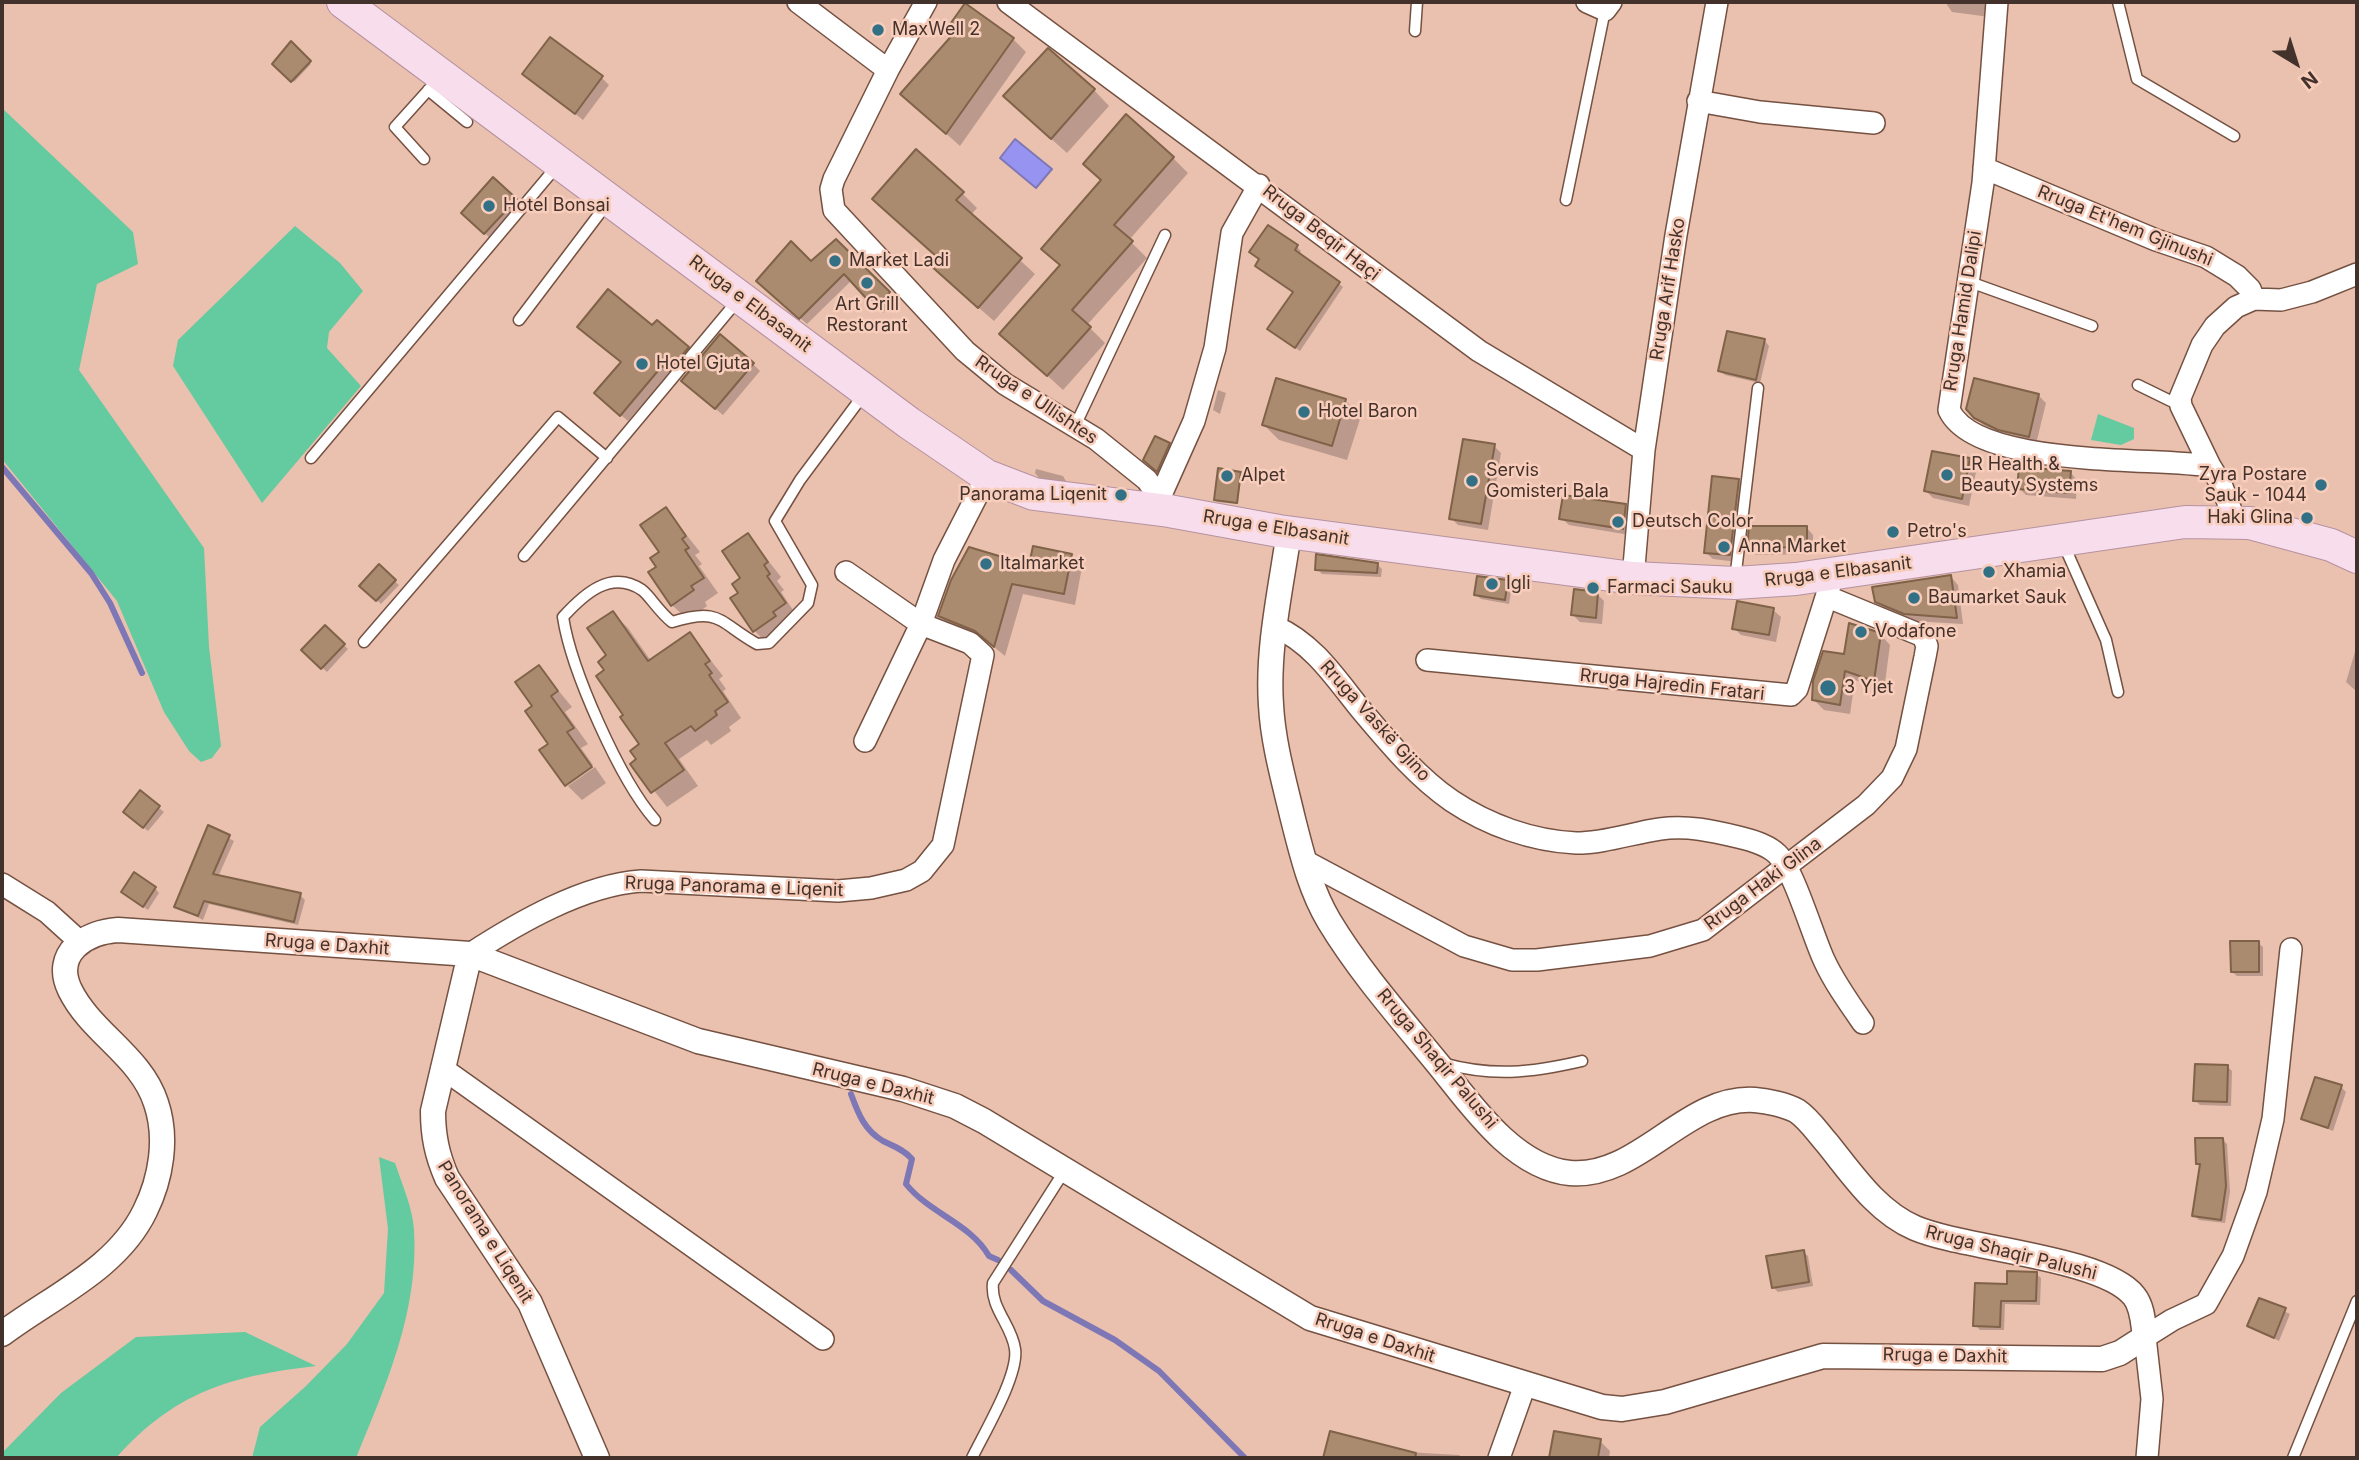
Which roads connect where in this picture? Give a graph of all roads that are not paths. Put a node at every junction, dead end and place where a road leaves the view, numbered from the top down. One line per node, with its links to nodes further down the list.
1 (343, 2): 14 (main road, Rruga e Elbasanit)
2 (798, 2): 13 (street)
3 (926, 2): 13 (street, Rruga e Ullishtes)
4 (1008, 2): 22 (street, Rruga Beqir Haçi)
5 (1417, 2): 12 (lane)
6 (1717, 2): 15 (street, Rruga Arif Hasko)
7 (1997, 2): 11 (street, Rruga Hamid Dalipi)
8 (2011, 2): 11 (street)
9 (2118, 2): 18 (lane)
10 (1601, 4): 24 (lane)
11 (1996, 24): 21 (street, Rruga Hamid Dalipi)
12 (1415, 30)
13 (888, 70): 36 (street, Rruga e Ullishtes)
14 (435, 83): 16 (lane); 19 (lane); 20 (main road, Rruga e Elbasanit)
15 (1698, 101): 17 (street); 37 (street, Rruga Arif Hasko)
16 (467, 122)
17 (1874, 123)
18 (2234, 136)
19 (424, 159)
20 (560, 162): 23 (main road, Rruga e Elbasanit); 38 (lane)
21 (1984, 168): 27 (street, Rruga Hamid Dalipi); 29 (street, Rruga Et'hem Gjinushi)
22 (1259, 185): 37 (street, Rruga Beqir Haçi); 42 (street)
23 (610, 199): 28 (main road, Rruga e Elbasanit); 30 (lane)
24 (1566, 200)
25 (1165, 235): 36 (lane)
26 (2357, 274): 29 (street)
27 (1966, 281): 31 (lane); 40 (street, Rruga Hamid Dalipi)
28 (740, 296): 34 (main road, Rruga e Elbasanit); 39 (lane)
29 (2254, 299): 35 (street)
30 (519, 320)
31 (2092, 326)
32 (2138, 385): 35 (lane)
33 (1758, 388): 50 (lane)
34 (867, 391): 41 (main road, Rruga e Elbasanit); 58 (lane)
35 (2181, 406): 40 (street)
36 (1075, 426): 42 (street, Rruga e Ullishtes)
37 (1644, 450): 49 (street, Rruga Arif Hasko)
38 (311, 458)
39 (607, 458): 46 (lane); 54 (lane)
40 (2210, 466): 43 (street)
41 (987, 476): 42 (main road, Rruga e Elbasanit); 52 (street)
42 (1165, 504): 44 (main road, Rruga e Elbasanit)
43 (2235, 521): 45 (main road, Rruga e Elbasanit); 47 (main road, Rruga e Elbasanit)
44 (1289, 532): 49 (main road, Rruga e Elbasanit); 53 (street, Rruga Shaqir Palushi)
45 (2062, 540): 51 (main road, Rruga e Elbasanit); 56 (lane)
46 (524, 556)
47 (2357, 557)
48 (846, 572): 52 (street, Rruga Panorama e Liqenit)
49 (1633, 578): 50 (main road, Rruga e Elbasanit)
50 (1735, 583): 51 (main road, Rruga e Elbasanit)
51 (1830, 586): 55 (street, Rruga Hajredin Fratari); 60 (street, Rruga Haki Glina)
52 (921, 624): 57 (street); 64 (street, Rruga Panorama e Liqenit)
53 (1276, 627): 59 (street, Rruga Shaqir Palushi); 60 (street, Rruga Vaskë Gjino)
54 (364, 642)
55 (1427, 660)
56 (2119, 692)
57 (865, 741)
58 (655, 820)
59 (1303, 860): 60 (street, Rruga Haki Glina); 66 (street, Rruga Shaqir Palushi)
60 (1788, 867): 65 (street, Rruga Vaskë Gjino)
61 (2, 884): 62 (street)
62 (79, 942): 64 (street, Rruga e Daxhit); 71 (street)
63 (2291, 949): 72 (street)
64 (470, 954): 68 (street, Panorama e Liqenit); 69 (street, Rruga e Daxhit)
65 (1863, 1023)
66 (1436, 1061): 67 (lane); 72 (street, Rruga Shaqir Palushi)
67 (1582, 1061)
68 (442, 1068): 73 (street); 75 (street, Panorama e Liqenit)
69 (1065, 1170): 74 (street, Rruga e Daxhit); 76 (lane)
70 (2357, 1301): 79 (lane)
71 (2, 1334)
72 (2145, 1337): 74 (street, Rruga e Daxhit); 78 (street)
73 (823, 1339)
74 (1525, 1385): 77 (street)
75 (597, 1458)
76 (972, 1458)
77 (1499, 1458)
78 (2147, 1458)
79 (2293, 1458)

